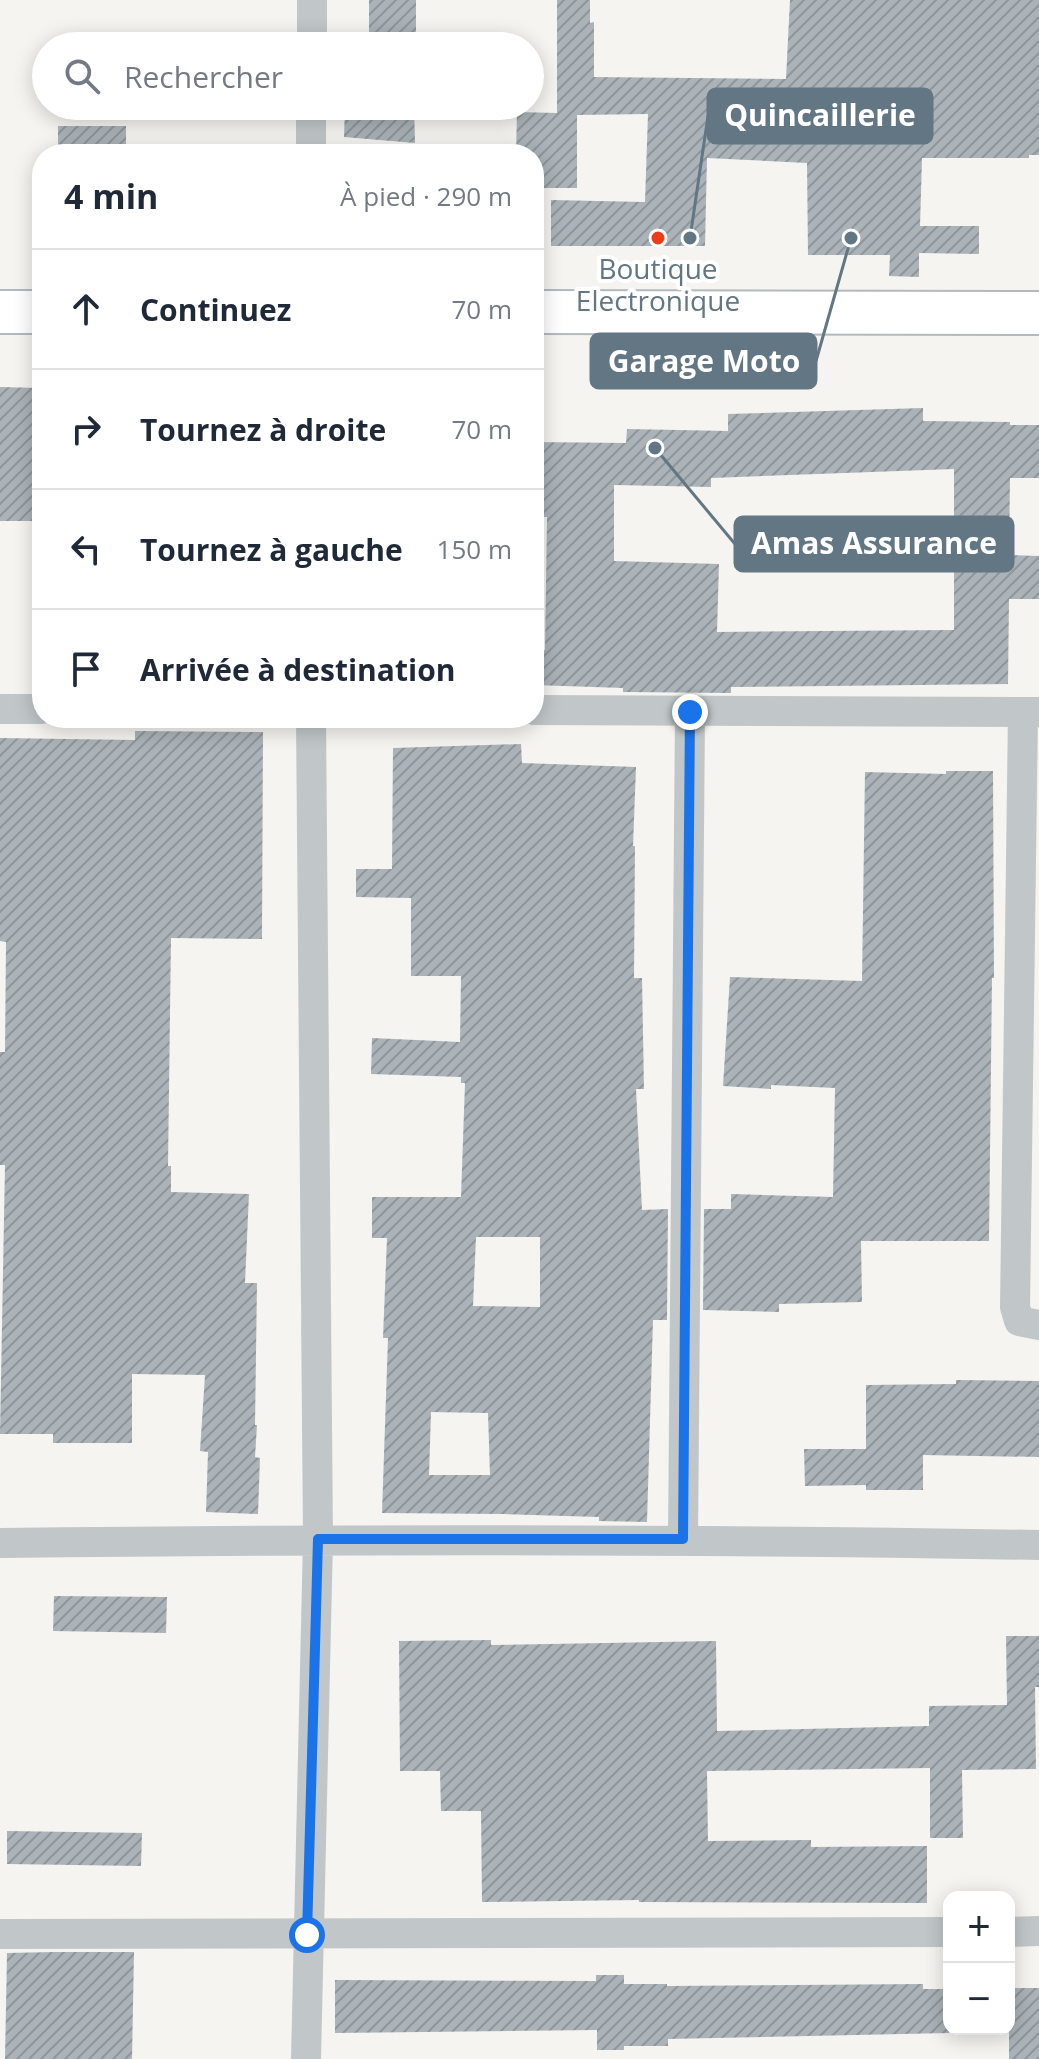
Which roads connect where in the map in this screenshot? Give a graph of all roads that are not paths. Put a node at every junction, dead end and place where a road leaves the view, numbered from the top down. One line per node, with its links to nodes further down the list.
1 (312, 0): 2 (street)
2 (312, 32)
3 (311, 120): 4 (street)
4 (311, 144)
5 (0, 312): 6 (street)
6 (32, 312)
7 (544, 312): 8 (street)
8 (1039, 313)
9 (0, 709): 10 (street)
10 (32, 709)
11 (544, 710): 12 (street)
12 (690, 712): 13 (street); 17 (street)
13 (1031, 712): 15 (street)
14 (311, 728): 16 (street)
15 (1039, 1325)
16 (318, 1539): 17 (street); 18 (street); 24 (street)
17 (683, 1539): 19 (street)
18 (0, 1543)
19 (1039, 1545)
20 (1039, 1931): 22 (street)
21 (943, 1932): 24 (street)
22 (1015, 1932)
23 (0, 1934): 24 (street)
24 (307, 1935): 25 (street)
25 (306, 2059)

